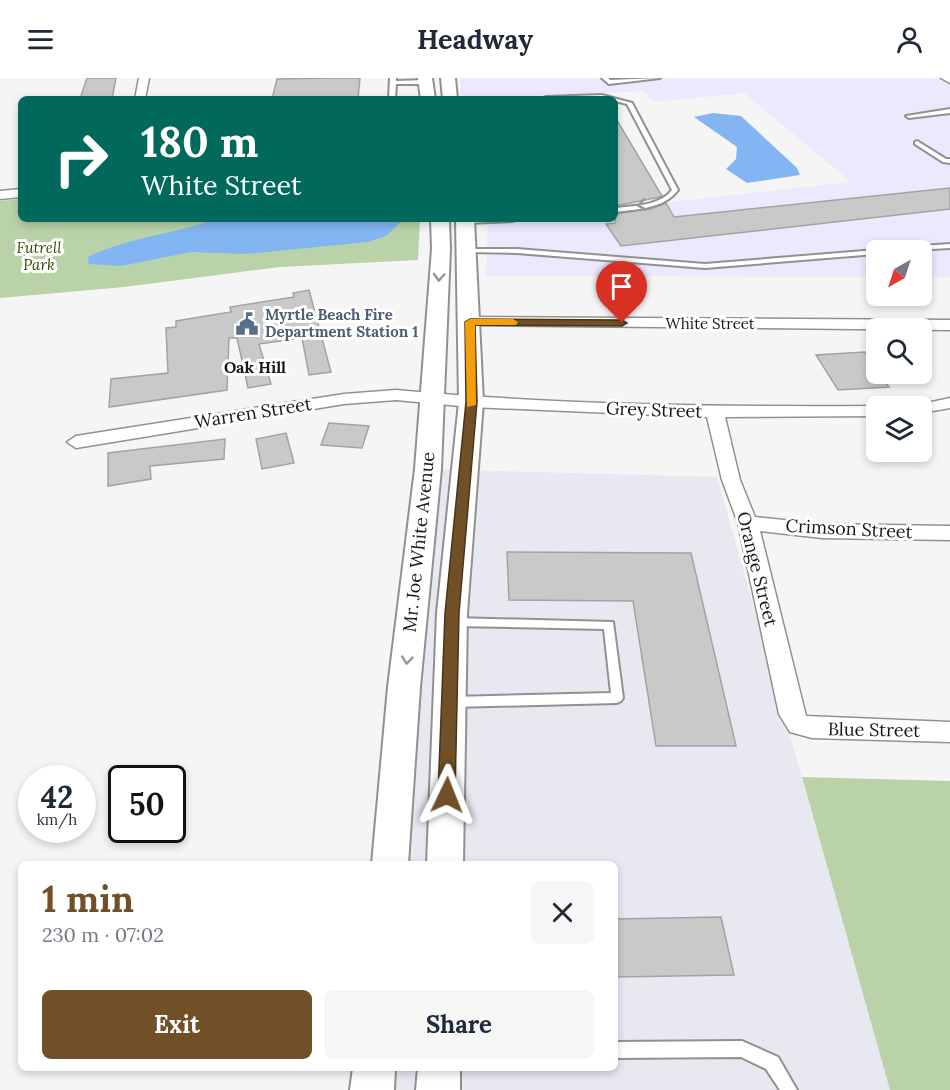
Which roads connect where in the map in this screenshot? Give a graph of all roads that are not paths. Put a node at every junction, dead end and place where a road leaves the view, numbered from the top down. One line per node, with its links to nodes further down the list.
1 (144, 78): 9 (street)
2 (448, 78): 12 (main road)
3 (605, 78): 4 (lane)
4 (657, 78)
5 (946, 78): 7 (street)
6 (426, 80): 8 (lane); 11 (main road)
7 (950, 80)
8 (393, 81): 10 (lane)
9 (141, 96)
10 (392, 96)
11 (428, 96)
12 (450, 96)
13 (618, 100): 20 (lane, one-way to 20)
14 (950, 111): 15 (lane)
15 (909, 116)
16 (917, 143): 17 (lane)
17 (950, 161)
18 (18, 193): 19 (street)
19 (0, 195)
20 (618, 209)
21 (456, 222): 29 (main road, Mr. Joe White Avenue, one-way to 29)
22 (458, 222): 25 (main road)
23 (950, 246): 24 (lane)
24 (932, 247)
25 (468, 251): 26 (lane); 27 (main road)
26 (866, 253)
27 (470, 322): 28 (street, White Street); 30 (main road)
28 (950, 325)
29 (432, 398): 30 (street, Grey Street); 35 (street, Warren Street); 42 (main road, Mr. Joe White Avenue, one-way to 42)
30 (471, 402): 34 (street, Grey Street); 38 (main road)
31 (950, 403): 32 (street)
32 (932, 406)
33 (866, 411): 34 (street, Grey Street)
34 (715, 412): 36 (street, Orange Street)
35 (76, 442)
36 (748, 523): 37 (street, Crimson Street); 40 (street, Orange Street)
37 (950, 533)
38 (452, 622): 39 (main road); 39 (lane)
39 (449, 702): 43 (main road)
40 (798, 725): 41 (street, Blue Street)
41 (950, 732)
42 (390, 861)
43 (445, 861)
44 (618, 1050): 49 (lane)
45 (374, 1071): 47 (main road)
46 (439, 1071): 48 (main road)
47 (372, 1090)
48 (438, 1090)
49 (789, 1090)

